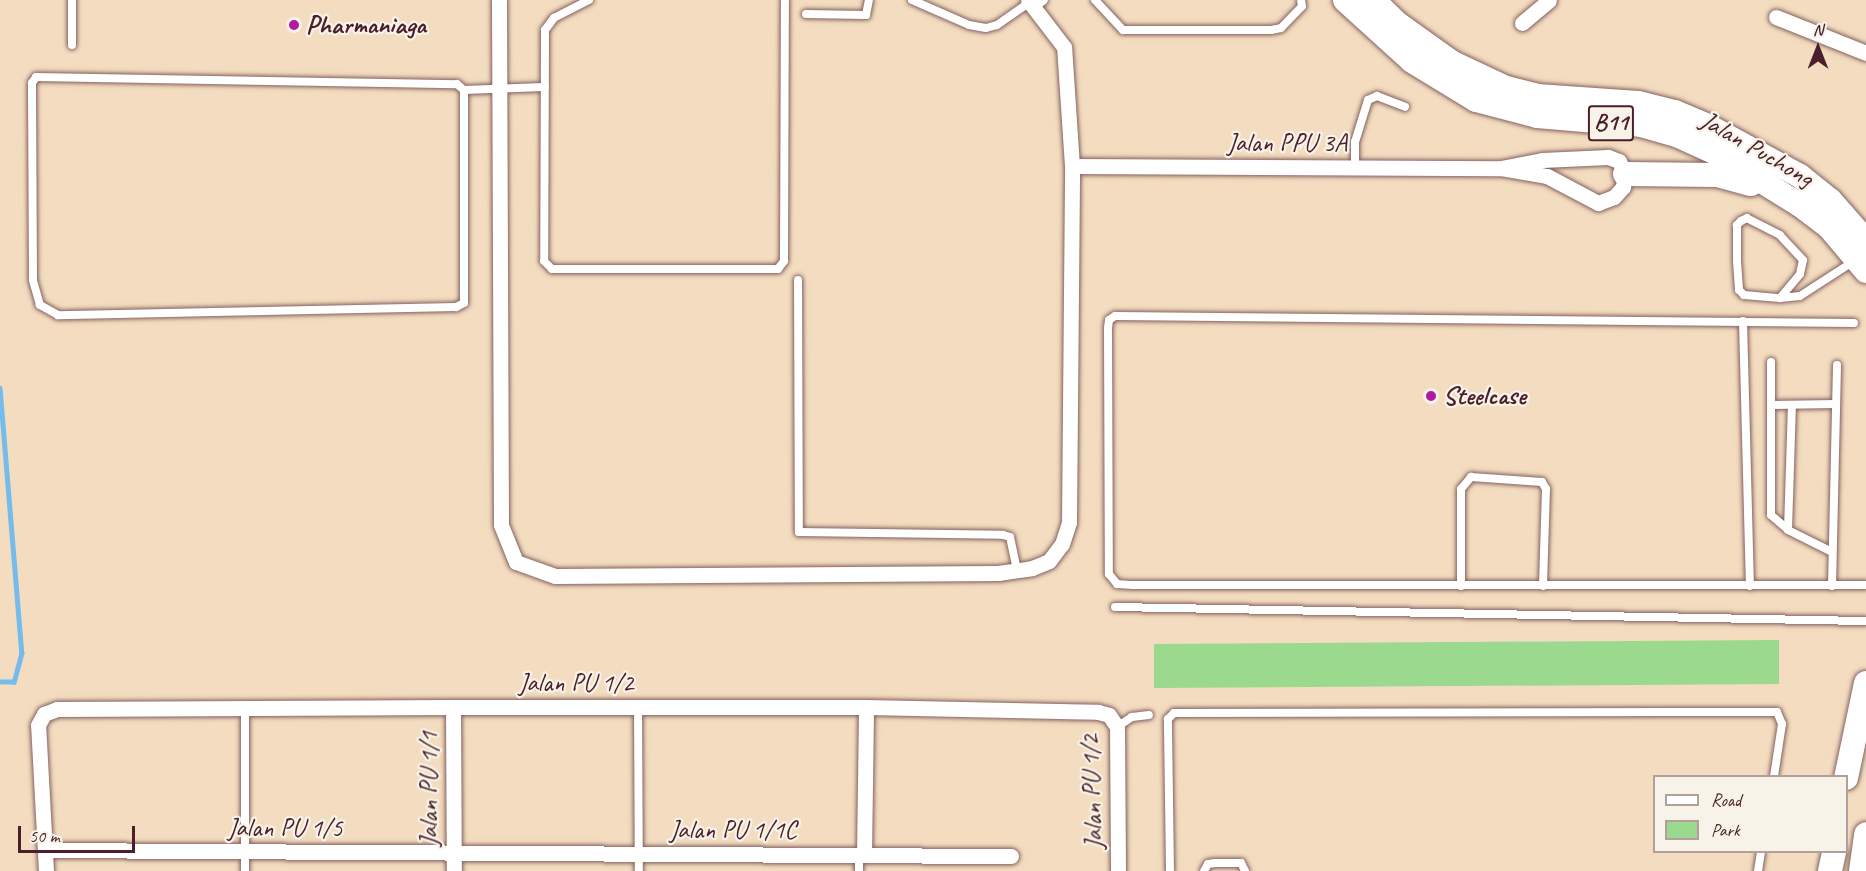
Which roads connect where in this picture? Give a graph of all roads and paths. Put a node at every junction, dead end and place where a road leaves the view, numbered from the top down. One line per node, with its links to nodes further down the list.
1 (72, 0): 16 (lane)
2 (499, 0): 19 (street)
3 (589, 0): 18 (lane)
4 (785, 0): 18 (lane)
5 (869, 0): 13 (lane)
6 (912, 0): 12 (lane)
7 (1095, 0): 8 (lane)
8 (1300, 0)
9 (1345, 0): 26 (main road, Jalan Puchong / B11)
10 (1373, 0): 27 (main road, Jalan Puchong / B11)
11 (1549, 0): 15 (street)
12 (1034, 2): 22 (street)
13 (806, 14)
14 (1776, 17): 17 (street)
15 (1522, 23)
16 (72, 45)
17 (1866, 53)
18 (545, 87): 19 (lane)
19 (500, 89): 20 (lane); 39 (street)
20 (464, 90): 20 (lane)
21 (1405, 107): 23 (lane)
22 (1072, 166): 23 (street, Jalan PPU 3A); 39 (street)
23 (1355, 167): 24 (street, Jalan PPU 3A)
24 (1501, 168): 25 (street, Jalan PPU 3A); 25 (street, Jalan PPU 3A)
25 (1625, 174): 26 (main road)
26 (1800, 205): 27 (main road, Jalan Puchong / B11)
27 (1863, 257): 29 (lane)
28 (798, 280): 39 (lane)
29 (1780, 298): 29 (lane)
30 (1743, 321): 31 (lane); 41 (lane); 43 (lane)
31 (1854, 323)
32 (1771, 363): 35 (lane)
33 (1837, 365): 34 (lane)
34 (1836, 404): 36 (lane); 38 (lane)
35 (1772, 405): 36 (lane); 37 (lane)
36 (1792, 405): 37 (lane)
37 (1788, 530): 38 (lane)
38 (1832, 552): 44 (lane)
39 (1017, 570)
40 (1866, 585): 44 (lane)
41 (1461, 586): 42 (lane); 42 (lane)
42 (1544, 586): 43 (lane)
43 (1750, 586): 44 (lane)
44 (1832, 586)
45 (1115, 607): 46 (lane)
46 (1866, 621)
47 (1866, 683): 55 (main road)
48 (453, 707): 49 (street, Jalan PU 1/2); 51 (street, Jalan PU 1/2); 59 (street, Jalan PU 1/1)
49 (638, 707): 50 (street, Jalan PU 1/2); 62 (lane)
50 (866, 707): 53 (street, Jalan PU 1/2); 63 (street)
51 (245, 708): 57 (street, Jalan PU 1/2); 58 (lane)
52 (1149, 715): 53 (lane)
53 (1117, 727): 70 (street, Jalan PU 1/2)
54 (1773, 775): 71 (lane)
55 (1847, 775)
56 (1866, 834): 76 (main road)
57 (45, 850): 58 (street, Jalan PU 1/5); 65 (street, Jalan PU 1/2)
58 (245, 852): 59 (street, Jalan PU 1/5); 66 (lane)
59 (454, 853): 62 (street, Jalan PU 1/1C); 67 (street, Jalan PU 1/1)
60 (1761, 853): 74 (lane)
61 (1834, 853): 75 (main road)
62 (639, 854): 63 (street, Jalan PU 1/1C); 68 (lane)
63 (862, 855): 64 (street, Jalan PU 1/1C); 69 (lane)
64 (1011, 856)
65 (46, 871)
66 (245, 871)
67 (454, 871)
68 (639, 871)
69 (859, 871)
70 (1118, 871)
71 (1170, 871)
72 (1204, 871): 73 (lane)
73 (1245, 871)
74 (1758, 871)
75 (1830, 871)
76 (1861, 871)

